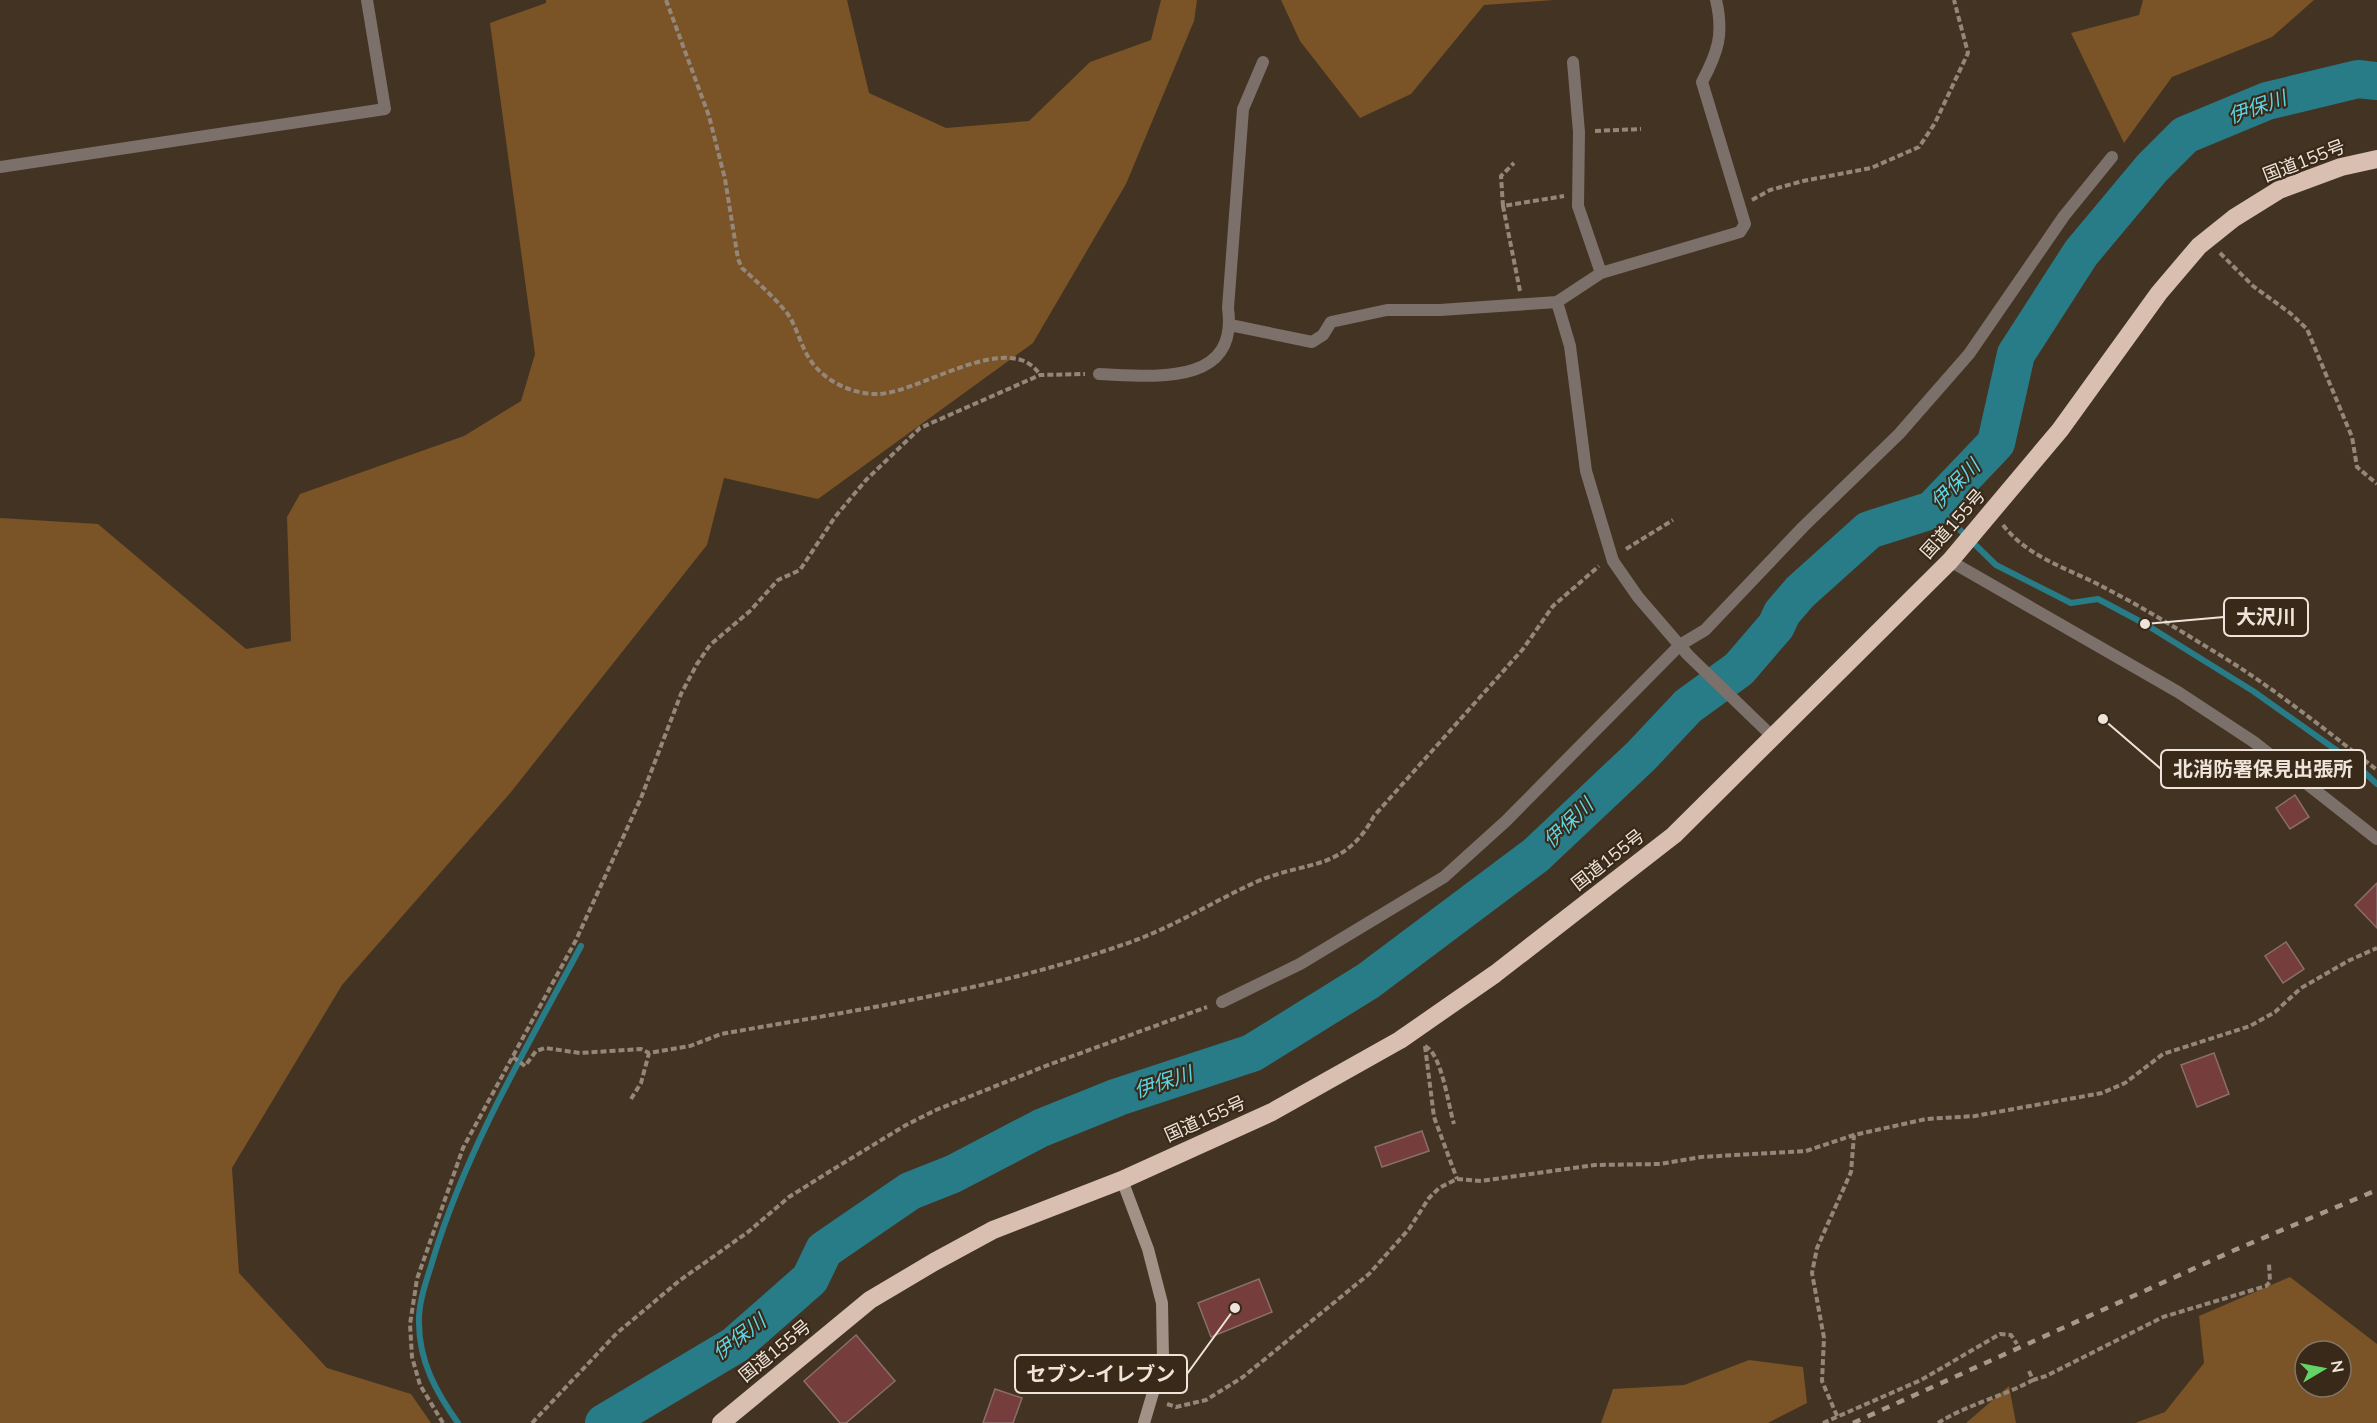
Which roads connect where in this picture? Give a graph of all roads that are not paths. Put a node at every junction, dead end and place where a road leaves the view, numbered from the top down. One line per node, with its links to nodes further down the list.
1 (367, 0): 7 (street)
2 (1716, 0): 8 (street)
3 (1263, 62): 10 (street)
4 (1573, 62): 8 (street)
5 (2112, 157): 13 (street)
6 (2377, 159): 12 (highway, 国道155号)
7 (0, 168)
8 (1601, 273): 9 (street)
9 (1557, 302): 10 (street); 13 (street)
10 (1230, 325): 11 (street)
11 (1099, 374)
12 (1950, 561): 14 (highway, 国道155号); 15 (street)
13 (1684, 650): 14 (street); 16 (street)
14 (1774, 738): 17 (highway, 国道155号)
15 (2377, 839)
16 (1222, 1002)
17 (1122, 1180): 18 (highway, 国道155号); 19 (street)
18 (721, 1423)
19 (1144, 1423)

